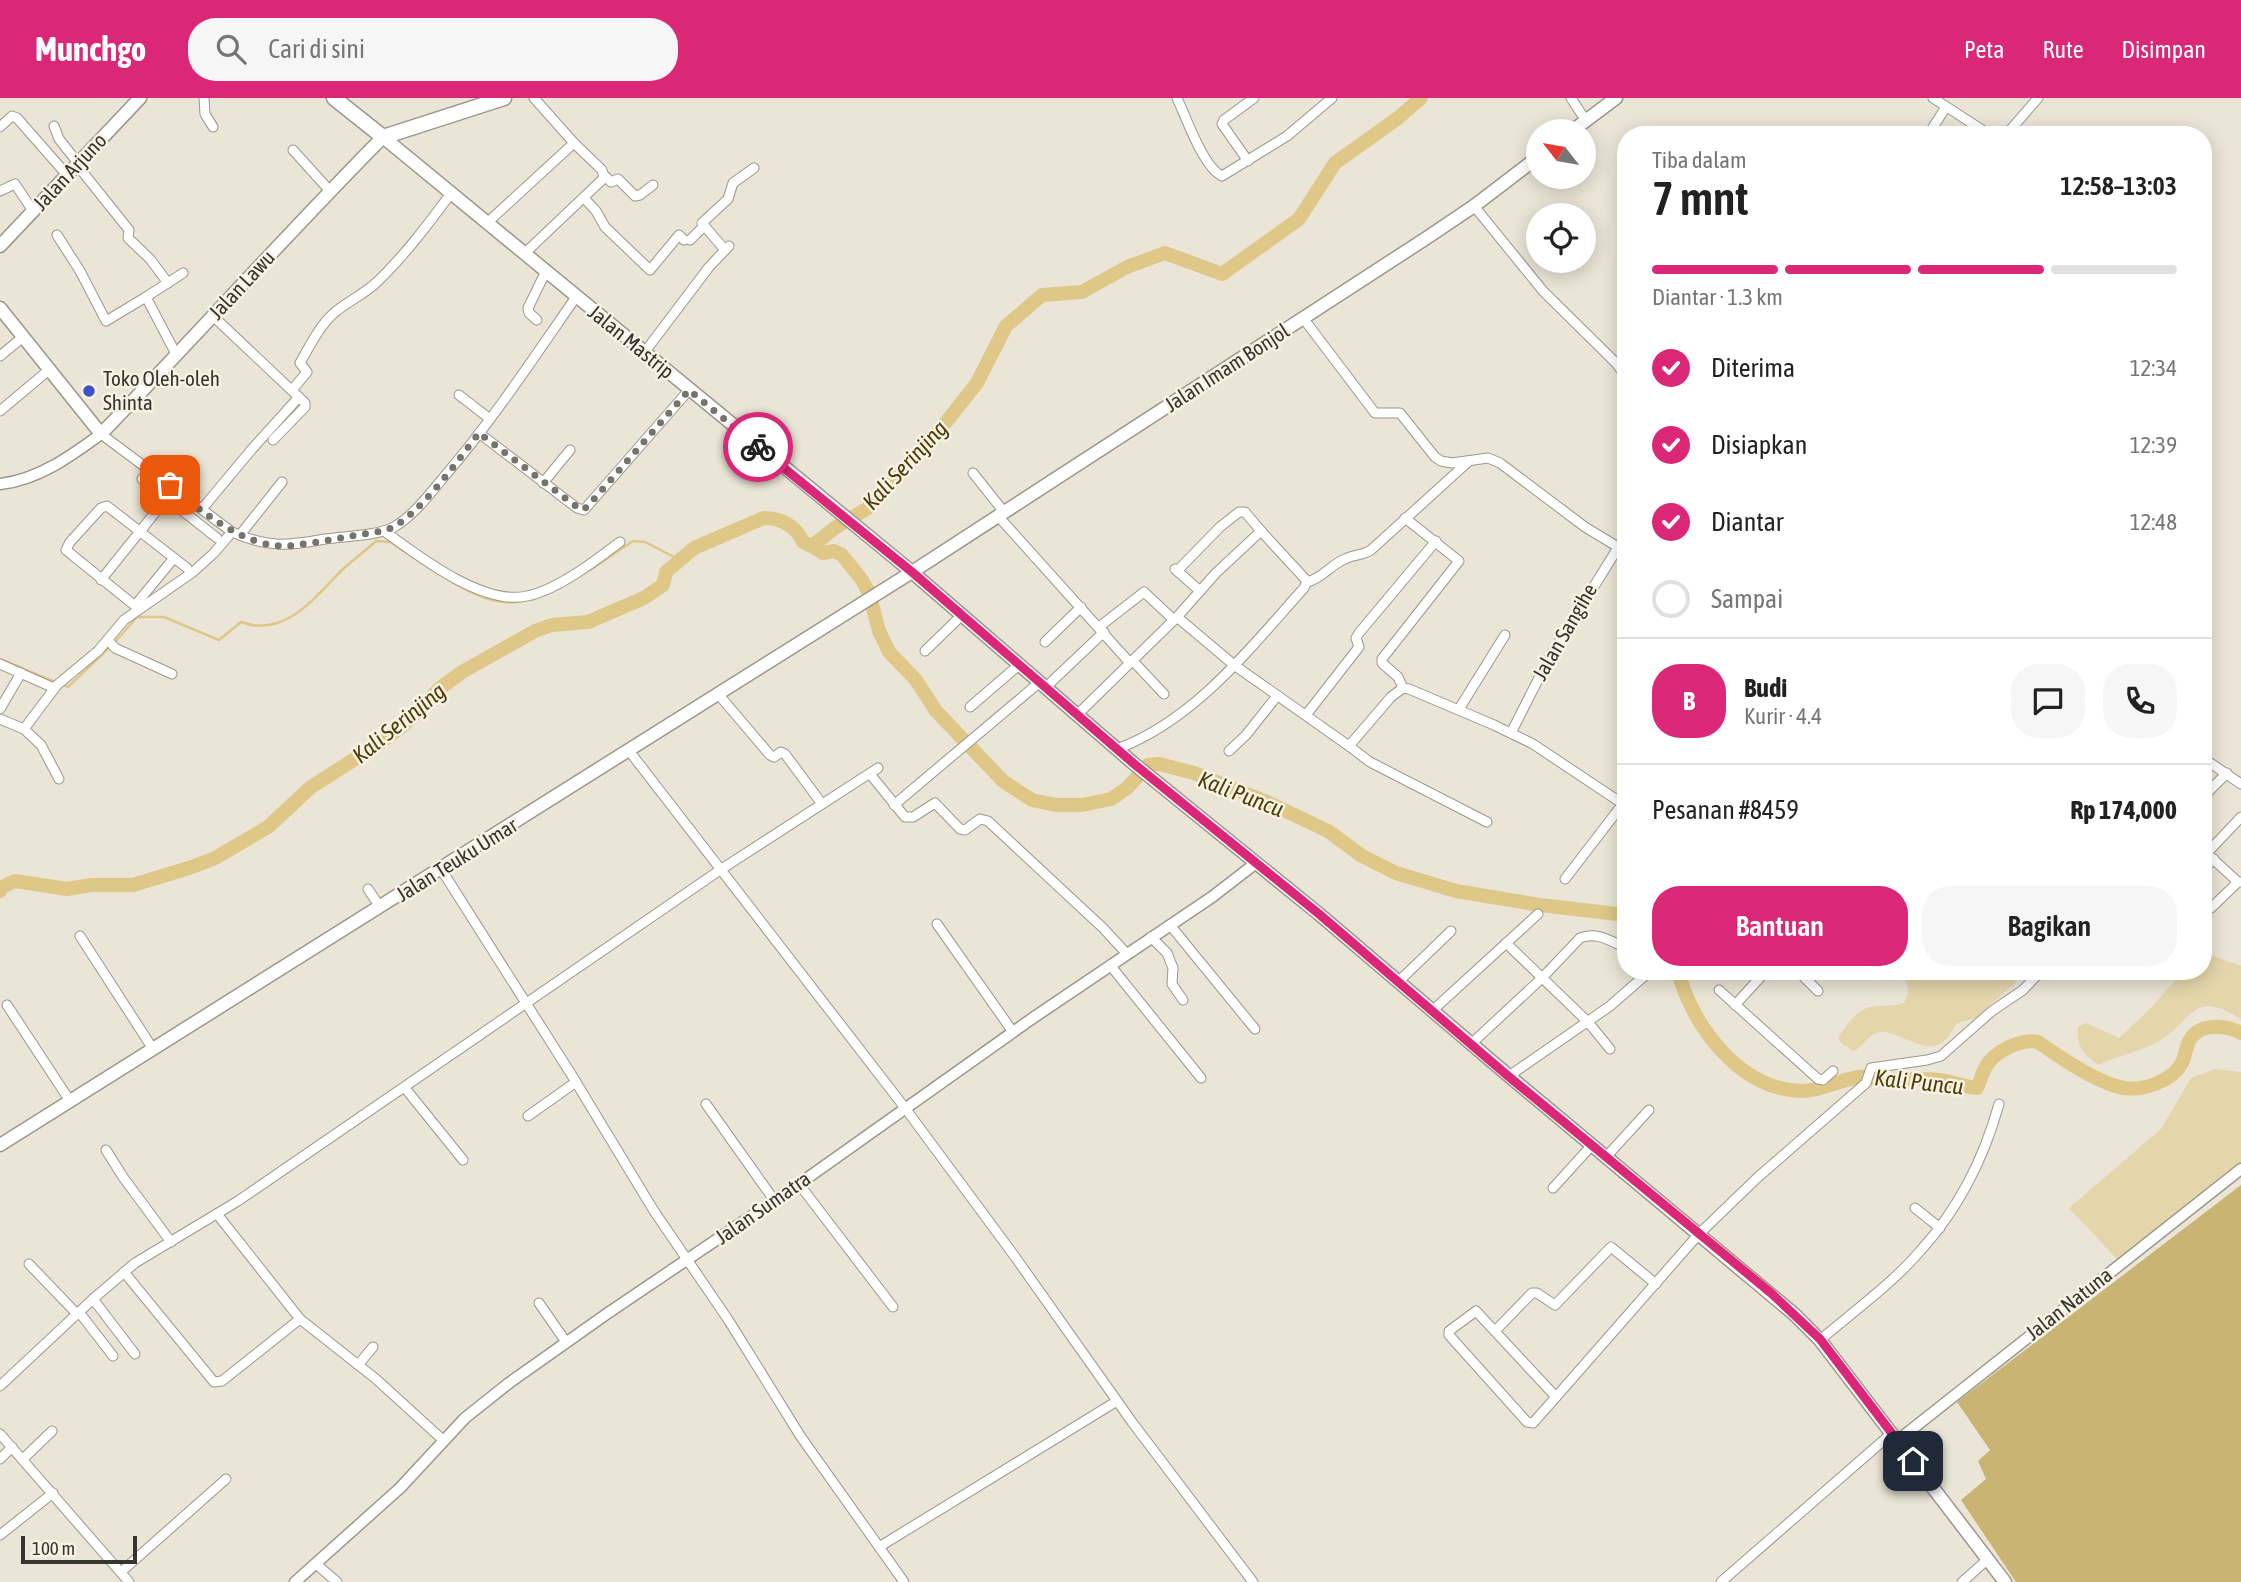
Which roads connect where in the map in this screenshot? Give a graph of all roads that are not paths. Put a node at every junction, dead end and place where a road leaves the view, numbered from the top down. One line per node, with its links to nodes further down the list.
1 (140, 98): 29 (main road, Jalan Arjuno)
2 (204, 98): 23 (street)
3 (334, 98): 15 (main road)
4 (504, 98): 13 (main road)
5 (534, 98): 26 (street)
6 (1177, 98): 28 (street)
7 (1254, 98): 28 (street)
8 (1332, 98): 28 (street)
9 (1571, 98): 16 (street)
10 (1616, 98): 17 (main road)
11 (1933, 98): 14 (street)
12 (2038, 98): 21 (street)
13 (486, 101): 24 (main road)
14 (1946, 107): 19 (street); 20 (street)
15 (361, 119): 24 (main road); 25 (main road)
16 (1585, 119)
17 (1589, 119)
18 (54, 126): 29 (street)
19 (1934, 126)
20 (1976, 126)
21 (2014, 126)
22 (0, 127): 32 (street)
23 (213, 127)
24 (412, 127): 25 (main road)
25 (383, 137): 36 (main road, Jalan Lawu); 37 (main road, Jalan Mastrip)
26 (574, 143): 33 (street); 41 (street)
27 (293, 150): 36 (street)
28 (1248, 162)
29 (77, 164): 32 (main road, Jalan Arjuno); 48 (street)
30 (1526, 166): 39 (main road, Jalan Imam Bonjol)
31 (754, 168): 42 (street)
32 (67, 175): 40 (main road, Jalan Arjuno)
33 (604, 176): 34 (street); 38 (street)
34 (653, 185)
35 (0, 191): 40 (street)
36 (330, 191): 52 (main road, Jalan Lawu)
37 (452, 192): 41 (main road, Jalan Mastrip); 62 (street)
38 (583, 198): 42 (street); 45 (street)
39 (1474, 206): 53 (main road, Jalan Imam Bonjol); 59 (street)
40 (33, 211): 44 (main road, Jalan Arjuno)
41 (488, 222): 45 (main road, Jalan Mastrip)
42 (704, 227): 56 (street)
43 (57, 235): 49 (street)
44 (0, 246)
45 (525, 253): 46 (main road, Jalan Mastrip)
46 (546, 271): 50 (main road, Jalan Mastrip); 54 (street)
47 (183, 273): 48 (street)
48 (168, 283): 49 (street)
49 (146, 297): 58 (street)
50 (576, 297): 56 (main road, Jalan Mastrip); 65 (street)
51 (0, 308): 55 (main road)
52 (214, 317): 58 (main road, Jalan Lawu); 62 (street)
53 (1303, 318): 70 (street); 78 (main road, Jalan Imam Bonjol)
54 (537, 320)
55 (23, 337): 57 (street); 60 (main road)
56 (644, 353): 61 (main road, Jalan Mastrip)
57 (0, 356)
58 (177, 356): 67 (main road, Jalan Lawu)
59 (1617, 364)
60 (50, 369): 64 (street); 67 (main road)
61 (689, 390): 74 (street); 90 (main road, Jalan Mastrip)
62 (296, 394): 68 (street); 77 (street)
63 (459, 395): 65 (street)
64 (0, 411)
65 (490, 419): 66 (street)
66 (479, 433): 74 (street); 81 (street)
67 (101, 434): 75 (street); 76 (street)
68 (273, 440)
69 (570, 450): 74 (street)
70 (1469, 460): 79 (street); 86 (street)
71 (973, 473): 78 (street)
72 (142, 479): 76 (street)
73 (282, 482): 83 (street)
74 (543, 483)
75 (0, 484)
76 (170, 495): 77 (street); 80 (street); 83 (street)
77 (202, 509): 83 (street)
78 (1001, 514): 90 (main road, Jalan Imam Bonjol); 94 (street)
79 (1405, 518): 84 (street); 92 (street)
80 (141, 531): 88 (street); 91 (street); 91 (street)
81 (384, 531): 83 (street); 85 (street)
82 (1261, 531): 92 (street); 93 (street); 93 (street)
83 (229, 536): 100 (street)
84 (1436, 541): 110 (street); 118 (street)
85 (620, 542)
86 (1617, 546)
87 (1617, 549): 121 (street, Jalan Sangihe)
88 (174, 558): 89 (street); 91 (street)
89 (187, 568)
90 (912, 572): 95 (main road, Jalan Mastrip); 112 (main road, Jalan Teuku Umar)
91 (101, 580)
92 (1307, 582): 105 (street)
93 (1200, 591): 96 (street)
94 (1081, 607): 97 (street); 99 (street)
95 (962, 615): 101 (street); 104 (main road, Jalan Mastrip)
96 (1176, 619): 97 (street); 102 (street); 105 (street)
97 (1102, 629): 102 (street); 109 (street)
98 (1505, 635): 116 (street)
99 (1045, 642)
100 (111, 644): 107 (street); 108 (street)
101 (925, 651)
102 (1131, 661): 111 (street); 117 (street)
103 (0, 664): 106 (street)
104 (1020, 664): 109 (main road, Jalan Mastrip); 114 (street)
105 (1234, 665): 113 (street); 123 (street)
106 (21, 673): 108 (street); 115 (street)
107 (172, 674)
108 (57, 684): 120 (street)
109 (1043, 684): 117 (main road, Jalan Mastrip); 133 (street)
110 (1403, 688): 116 (street); 122 (street)
111 (1164, 694)
112 (719, 695): 125 (main road, Jalan Teuku Umar); 132 (street)
113 (1277, 696): 118 (street); 124 (street)
114 (970, 707)
115 (0, 709)
116 (1459, 709): 121 (street)
117 (1078, 714): 123 (main road, Jalan Mastrip)
118 (1306, 715): 122 (street)
119 (0, 719): 120 (street)
120 (24, 729): 128 (street)
121 (1511, 733): 131 (street)
122 (1349, 746): 136 (street)
123 (1117, 749): 139 (main road, Jalan Mastrip)
124 (1228, 751)
125 (629, 752): 140 (main road, Jalan Teuku Umar); 141 (street)
126 (2212, 764): 127 (street)
127 (2227, 773): 129 (street); 130 (street)
128 (60, 779)
129 (2241, 784)
130 (2212, 788)
131 (1617, 798)
132 (822, 804): 133 (street); 141 (street)
133 (894, 805): 155 (street)
134 (1617, 813): 142 (street)
135 (2241, 817): 137 (street)
136 (1487, 822)
137 (2212, 850)
138 (2212, 858): 143 (street)
139 (1256, 863): 149 (street, Jalan Sumatra); 162 (main road, Jalan Mastrip)
140 (441, 869): 145 (main road, Jalan Teuku Umar); 166 (street)
141 (720, 870): 166 (street); 184 (street)
142 (1565, 879)
143 (2240, 882): 146 (street)
144 (368, 889): 145 (street)
145 (380, 907): 174 (main road, Jalan Teuku Umar)
146 (2212, 907)
147 (1538, 914): 153 (street)
148 (936, 925): 172 (street)
149 (1170, 925): 152 (street, Jalan Sumatra); 171 (street)
150 (1451, 930): 162 (street)
151 (80, 936): 174 (street)
152 (1151, 937): 155 (street, Jalan Sumatra); 165 (street)
153 (1506, 943): 157 (street); 169 (street)
154 (1617, 944): 157 (street)
155 (1127, 954): 156 (street, Jalan Sumatra)
156 (1110, 965): 172 (street, Jalan Sumatra); 178 (street)
157 (1542, 978): 170 (street); 173 (street)
158 (1640, 980): 170 (street)
159 (1758, 980): 168 (street)
160 (2032, 980): 199 (street)
161 (1808, 981): 164 (street)
162 (1398, 982): 169 (main road, Jalan Mastrip)
163 (1720, 990): 168 (street)
164 (1818, 991)
165 (1184, 1000)
166 (526, 1004): 179 (street); 180 (street)
167 (7, 1005): 181 (street)
168 (1735, 1005): 176 (street)
169 (1432, 1011): 173 (main road, Jalan Mastrip)
170 (1588, 1022): 175 (street); 177 (street)
171 (1255, 1029)
172 (1013, 1032): 184 (street, Jalan Sumatra)
173 (1471, 1044): 177 (main road, Jalan Mastrip)
174 (153, 1049): 181 (main road, Jalan Teuku Umar)
175 (1610, 1049)
176 (1833, 1071)
177 (1508, 1076): 187 (main road, Jalan Mastrip)
178 (1200, 1078)
179 (576, 1082): 186 (street); 201 (street)
180 (405, 1087): 191 (street); 197 (street)
181 (70, 1101): 188 (main road, Jalan Teuku Umar)
182 (706, 1104): 195 (street)
183 (1999, 1104): 198 (street)
184 (905, 1108): 193 (street, Jalan Sumatra); 219 (street)
185 (1649, 1110): 190 (street)
186 (528, 1116)
187 (1592, 1145): 190 (main road, Jalan Mastrip); 194 (street)
188 (0, 1146)
189 (106, 1150): 200 (street)
190 (1606, 1157): 199 (main road, Jalan Mastrip)
191 (463, 1160)
192 (2241, 1169): 222 (street, Jalan Natuna)
193 (799, 1184): 195 (street, Jalan Sumatra); 207 (street)
194 (1553, 1188)
195 (774, 1200): 201 (street, Jalan Sumatra)
196 (1915, 1208): 198 (street)
197 (217, 1214): 200 (street); 209 (street)
198 (1940, 1228): 211 (street)
199 (1698, 1235): 204 (street); 211 (main road, Jalan Mastrip)
200 (171, 1242): 203 (street)
201 (687, 1261): 212 (street, Jalan Sumatra); 230 (street)
202 (29, 1264): 208 (street)
203 (124, 1272): 205 (street); 209 (street)
204 (1656, 1284): 210 (street); 218 (street)
205 (93, 1298): 208 (street); 214 (street)
206 (538, 1303): 212 (street)
207 (893, 1307)
208 (78, 1313): 215 (street); 217 (street)
209 (300, 1319): 216 (street)
210 (1495, 1331): 218 (street); 218 (street)
211 (1820, 1339): 222 (main road, Jalan Mastrip)
212 (566, 1342): 223 (street, Jalan Sumatra)
213 (373, 1347): 216 (street)
214 (135, 1354)
215 (113, 1356)
216 (358, 1365): 223 (street)
217 (0, 1386)
218 (1556, 1397)
219 (1117, 1401): 230 (street); 238 (street)
220 (52, 1431): 226 (street)
221 (0, 1434): 224 (street)
222 (1894, 1437): 231 (main road, Jalan Mastrip); 239 (street)
223 (443, 1440): 232 (street, Jalan Sumatra)
224 (12, 1447): 225 (street); 226 (street)
225 (0, 1459)
226 (23, 1459): 228 (street)
227 (226, 1479): 233 (street)
228 (52, 1493): 229 (street); 233 (street)
229 (0, 1535)
230 (879, 1547): 237 (street)
231 (1989, 1559): 240 (street); 241 (main road, Jalan Mastrip)
232 (316, 1564): 235 (street, Jalan Sumatra); 236 (street)
233 (121, 1572): 234 (street)
234 (129, 1582)
235 (295, 1582)
236 (337, 1582)
237 (904, 1582)
238 (1253, 1582)
239 (1721, 1582)
240 (1962, 1582)
241 (2005, 1582)

